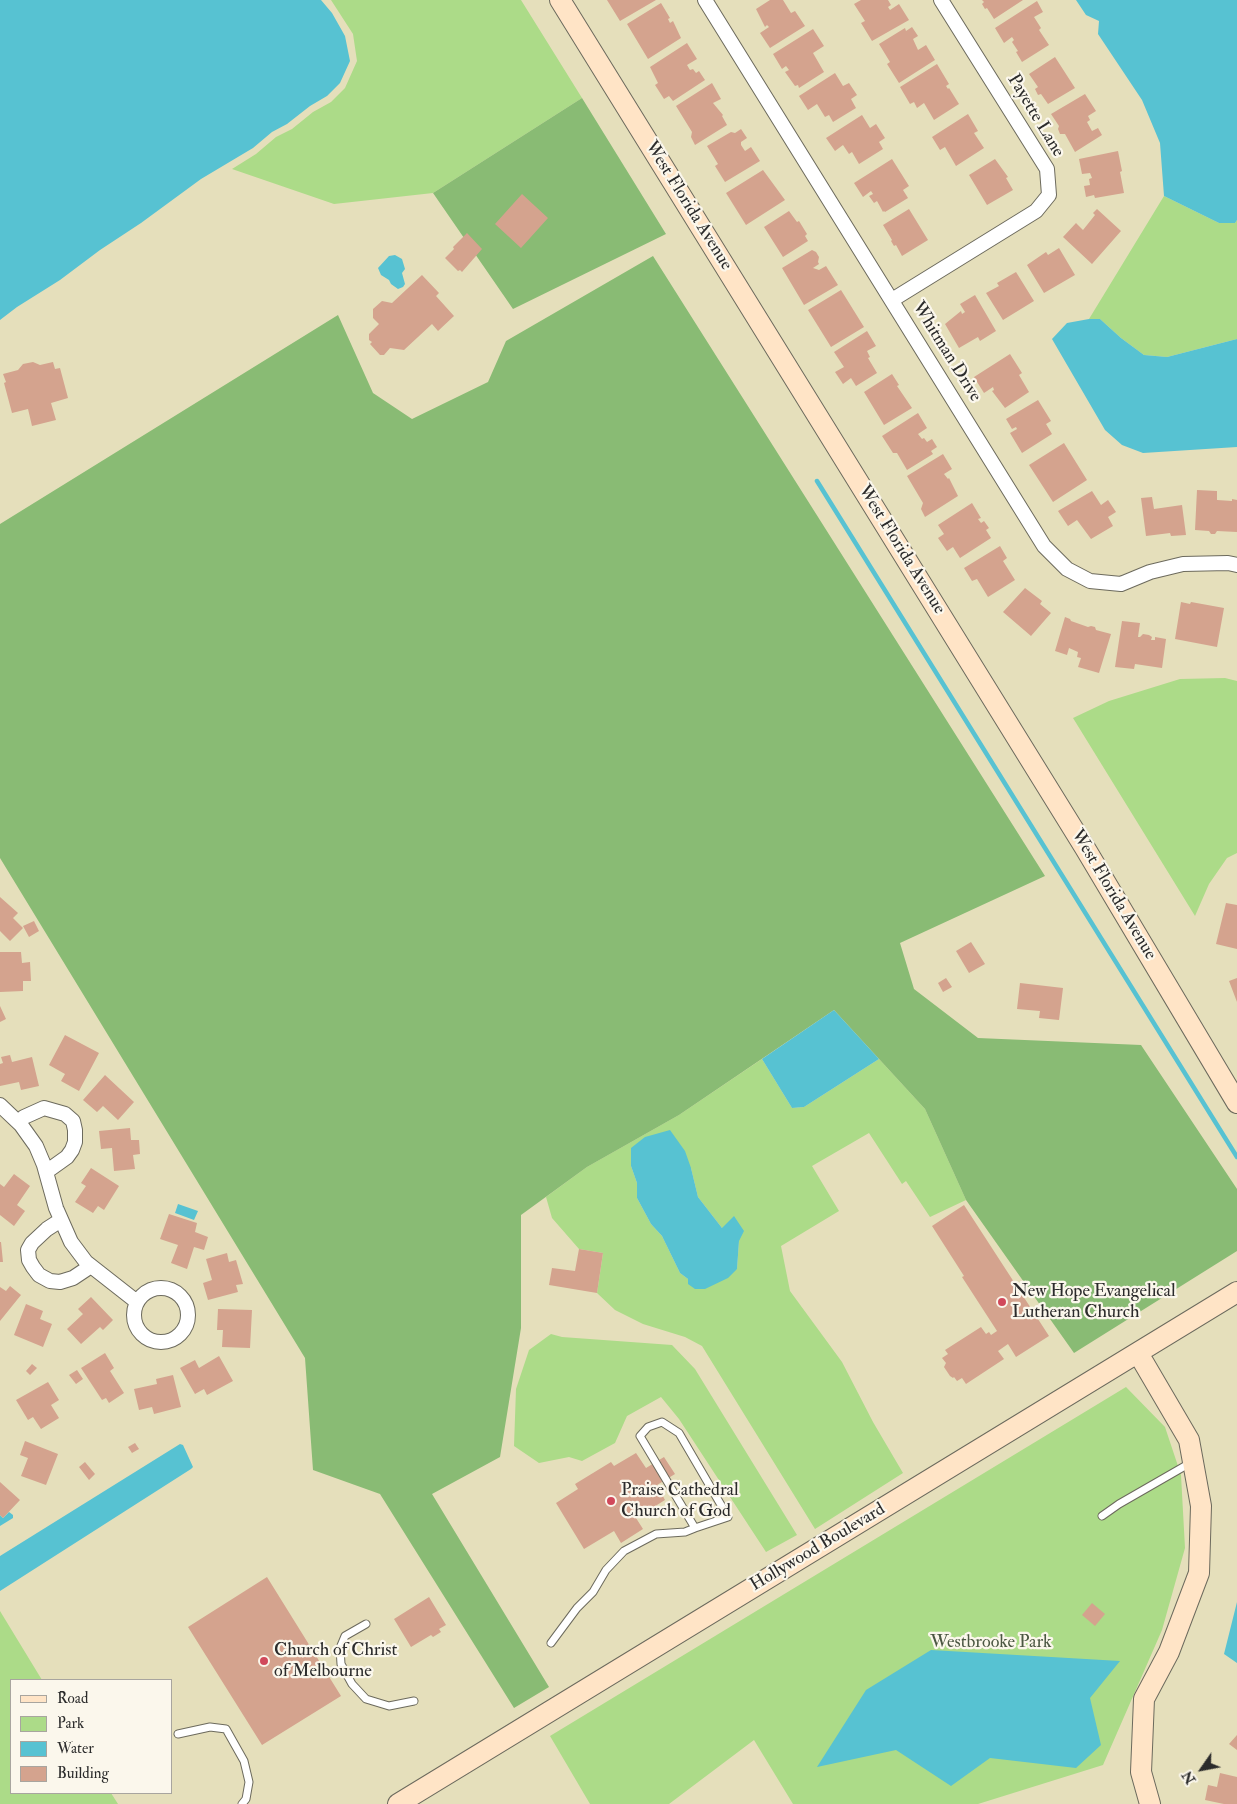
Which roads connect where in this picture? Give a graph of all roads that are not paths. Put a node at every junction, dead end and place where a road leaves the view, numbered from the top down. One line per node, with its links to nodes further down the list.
1 (560, 0): 6 (street, West Florida Avenue)
2 (705, 0): 4 (street, Whitman Drive)
3 (942, 0): 4 (street, Payette Lane)
4 (892, 300): 5 (street, Whitman Drive)
5 (1237, 565)
6 (1237, 1104)
7 (0, 1105): 8 (street)
8 (18, 1122): 9 (street); 9 (street)
9 (46, 1172): 10 (street)
10 (61, 1220): 11 (street); 11 (street)
11 (91, 1266): 13 (street)
12 (1237, 1292): 14 (street, Hollywood Boulevard)
13 (137, 1302): 13 (street)
14 (1138, 1353): 15 (street); 23 (street, Hollywood Boulevard)
15 (1193, 1461): 16 (lane); 24 (street)
16 (1102, 1516)
17 (695, 1528): 17 (lane); 19 (lane)
18 (366, 1624): 20 (lane)
19 (551, 1643)
20 (414, 1701)
21 (178, 1734): 22 (lane)
22 (242, 1804)
23 (398, 1804)
24 (1150, 1804)

